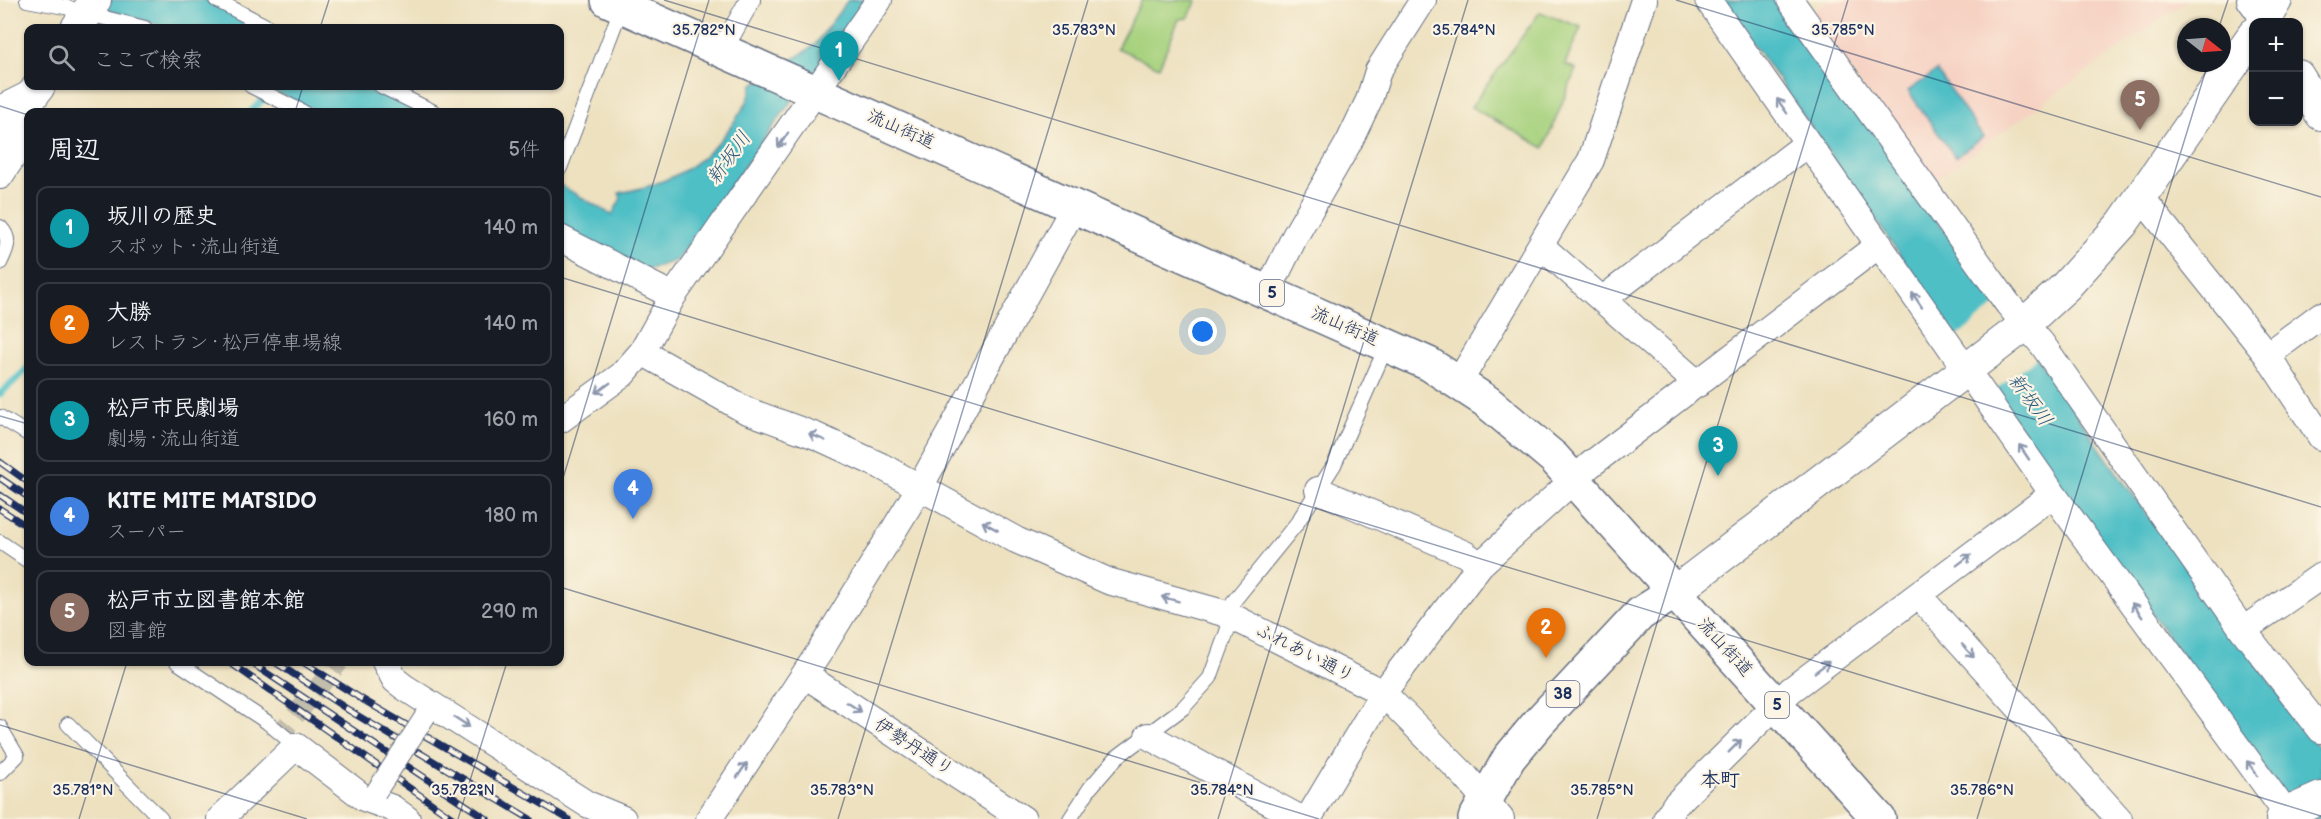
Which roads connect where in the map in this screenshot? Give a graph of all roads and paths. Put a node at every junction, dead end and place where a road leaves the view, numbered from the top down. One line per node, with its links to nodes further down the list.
1 (27, 0): 10 (lane)
2 (216, 0): 13 (lane)
3 (750, 0): 14 (street)
4 (879, 0): 16 (street)
5 (1423, 0): 37 (street)
6 (1644, 0): 35 (street)
7 (1708, 0): 27 (street, one-way to 7)
8 (615, 3): 14 (main road, 流山街道 / 5); 28 (lane)
9 (1800, 4): 41 (street)
10 (87, 12): 12 (lane)
11 (2262, 17): 30 (street)
12 (130, 24)
13 (262, 24)
14 (722, 50): 16 (main road, 流山街道 / 5)
15 (2303, 84): 24 (street)
16 (811, 89): 31 (main road, 流山街道 / 5); 38 (street, one-way to 38)
17 (389, 90): 21 (lane)
18 (262, 92): 20 (lane)
19 (35, 97): 22 (street)
20 (295, 108)
21 (426, 108)
22 (0, 109)
23 (24, 111): 26 (street)
24 (2321, 114)
25 (24, 140): 29 (street)
26 (0, 141)
27 (1808, 143): 34 (street); 39 (street)
28 (564, 156)
29 (0, 176)
30 (2142, 198): 41 (street); 44 (street)
31 (1074, 207): 37 (main road, 流山街道 / 5); 53 (street)
32 (0, 226): 36 (lane)
33 (564, 240): 38 (street)
34 (1880, 244): 45 (street, one-way to 34); 47 (street)
35 (1540, 246): 39 (street); 46 (street)
36 (0, 262)
37 (1268, 291): 42 (main road, 流山街道 / 5)
38 (673, 296): 43 (street)
39 (1603, 299): 47 (street)
40 (2321, 315): 44 (street)
41 (2021, 328): 45 (street); 63 (street)
42 (1387, 345): 46 (main road, 流山街道 / 5); 54 (lane)
43 (642, 352): 49 (street, one-way to 49); 53 (street, ふれあい通り, one-way to 43)
44 (2266, 355): 51 (street)
45 (1967, 368): 55 (street, one-way to 45); 60 (street)
46 (1459, 382): 52 (main road, 流山街道 / 5)
47 (1698, 384): 52 (street)
48 (0, 417): 50 (lane)
49 (564, 417)
50 (24, 432)
51 (2321, 437)
52 (1574, 479): 58 (street); 60 (main road, 流山街道 / 5)
53 (920, 487): 62 (street, ふれあい通り, one-way to 53); 66 (street)
54 (1318, 490): 58 (street); 62 (lane)
55 (2053, 494): 61 (street, one-way to 55); 77 (street, one-way to 55)
56 (0, 542): 57 (lane)
57 (24, 558)
58 (1480, 565): 67 (street)
59 (2321, 576): 63 (street)
60 (1676, 591): 68 (main road, 流山街道 / 5); 79 (main road, 38)
61 (1918, 595): 68 (street, one-way to 61); 90 (street, one-way to 90)
62 (1227, 614): 67 (street, ふれあい通り); 73 (lane)
63 (2243, 630): 72 (street)
64 (183, 666): 74 (lane)
65 (387, 666): 83 (street, one-way to 83)
66 (805, 675): 84 (street, one-way to 66); 85 (street, 伊勢丹通り, one-way to 85)
67 (1383, 693): 79 (street, ふれあい通り); 88 (street)
68 (1777, 704): 78 (street, one-way to 68); 89 (main road, 流山街道 / 5)
69 (426, 715): 76 (street, bridge)
70 (68, 724): 80 (lane)
71 (0, 727): 75 (lane)
72 (2321, 730)
73 (1148, 736): 86 (lane); 87 (street)
74 (296, 746): 76 (street); 81 (street)
75 (0, 772)
76 (373, 804): 82 (street)
77 (2296, 812)
78 (1677, 814)
79 (1491, 815)
80 (161, 819)
81 (220, 819)
82 (407, 819)
83 (623, 819)
84 (709, 819)
85 (1023, 819)
86 (1070, 819)
87 (1301, 819)
88 (1308, 819)
89 (1879, 819)
90 (2119, 819)

